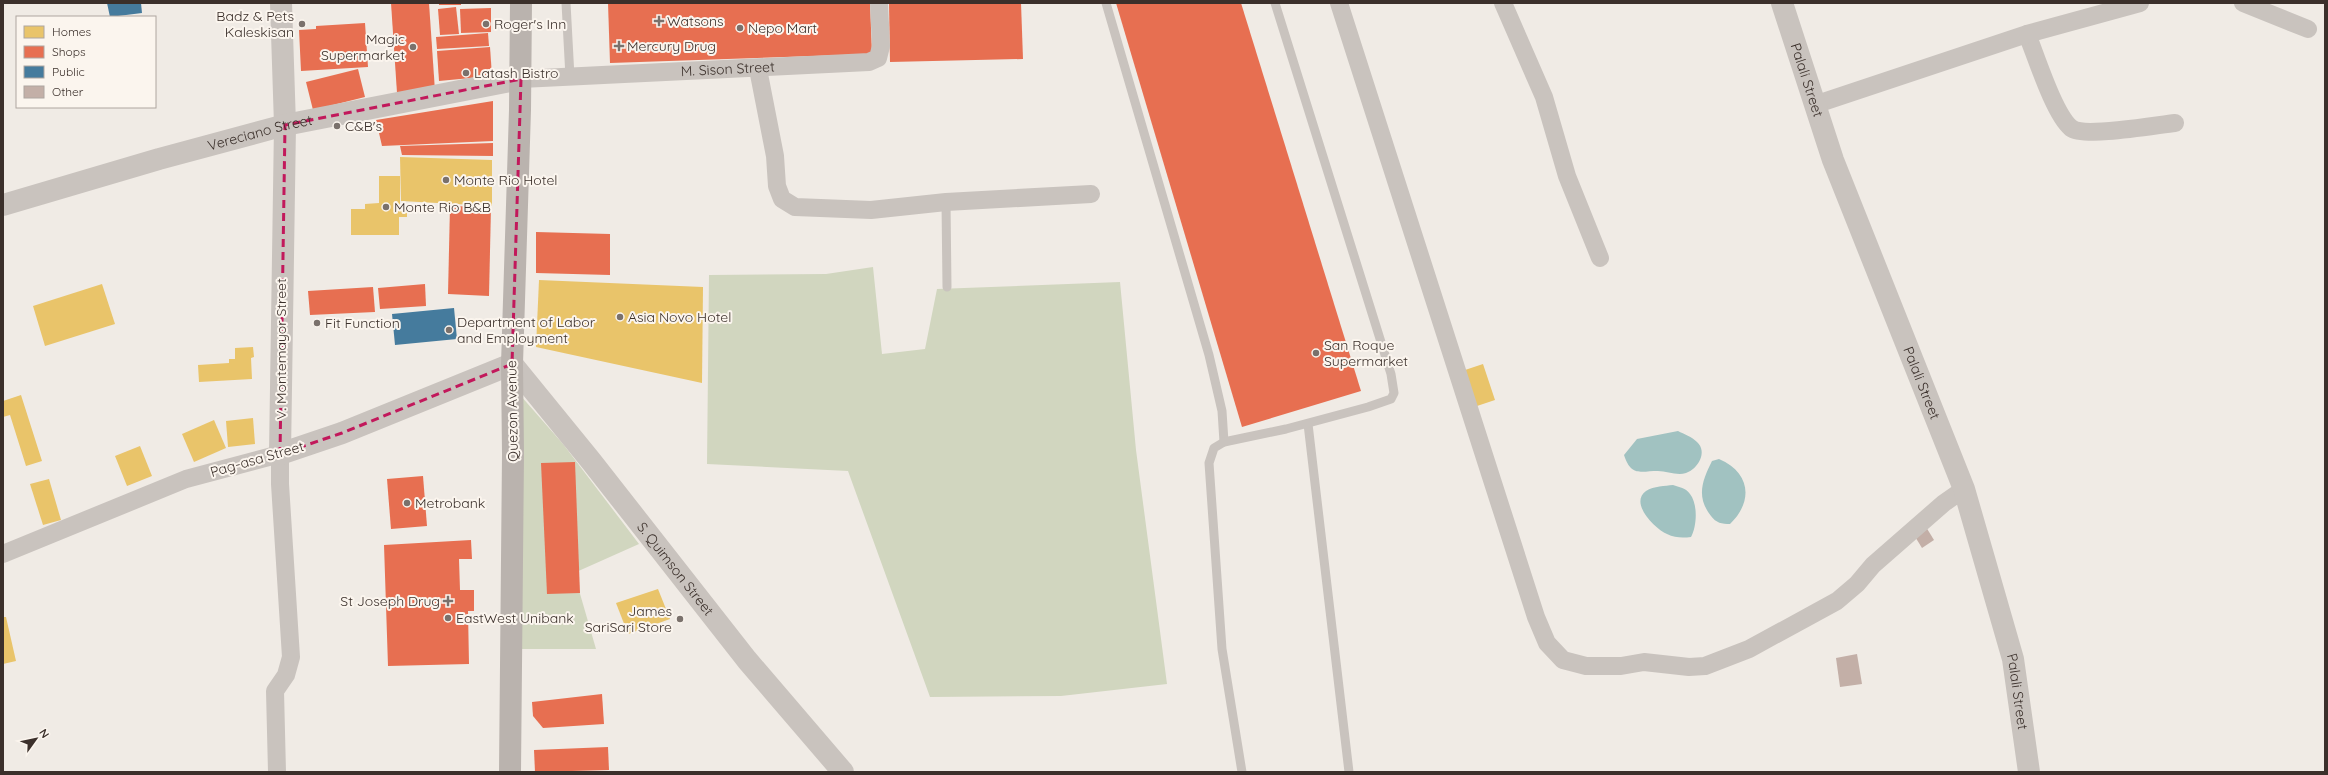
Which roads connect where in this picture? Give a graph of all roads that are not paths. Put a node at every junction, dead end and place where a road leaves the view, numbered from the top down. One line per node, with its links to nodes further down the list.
1 (281, 3): 19 (street, V. Montemayor Street)
2 (521, 3): 16 (main road, Quezon Avenue)
3 (566, 3): 15 (lane)
4 (879, 3): 14 (street, M. Sison Street)
5 (1106, 3): 27 (lane)
6 (1275, 3): 26 (lane)
7 (1339, 3): 29 (street)
8 (1503, 3): 23 (street)
9 (1782, 3): 17 (street, Palali Street)
10 (2135, 3): 13 (street)
11 (2243, 3): 12 (street)
12 (2308, 29)
13 (2027, 34): 17 (street); 18 (street)
14 (758, 69): 15 (street, M. Sison Street); 21 (street)
15 (570, 77): 16 (street, M. Sison Street)
16 (521, 79): 19 (street, Vereciano Street); 25 (main road, Quezon Avenue)
17 (1814, 105): 29 (street, Palali Street)
18 (2175, 122)
19 (285, 125): 22 (street, Vereciano Street); 28 (street, V. Montemayor Street)
20 (1091, 194): 21 (street)
21 (946, 202): 24 (lane)
22 (3, 205)
23 (1600, 258)
24 (947, 287)
25 (512, 364): 28 (street, Pag-asa Street); 32 (main road, Quezon Avenue); 33 (street, S. Quimson Street)
26 (1308, 424): 27 (lane); 35 (lane)
27 (1224, 442): 34 (lane)
28 (280, 454): 30 (street, Pag-asa Street); 31 (street, V. Montemayor Street)
29 (1964, 489): 36 (street, Palali Street)
30 (3, 554)
31 (277, 772)
32 (510, 772)
33 (843, 772)
34 (1242, 772)
35 (1349, 772)
36 (2029, 772)

